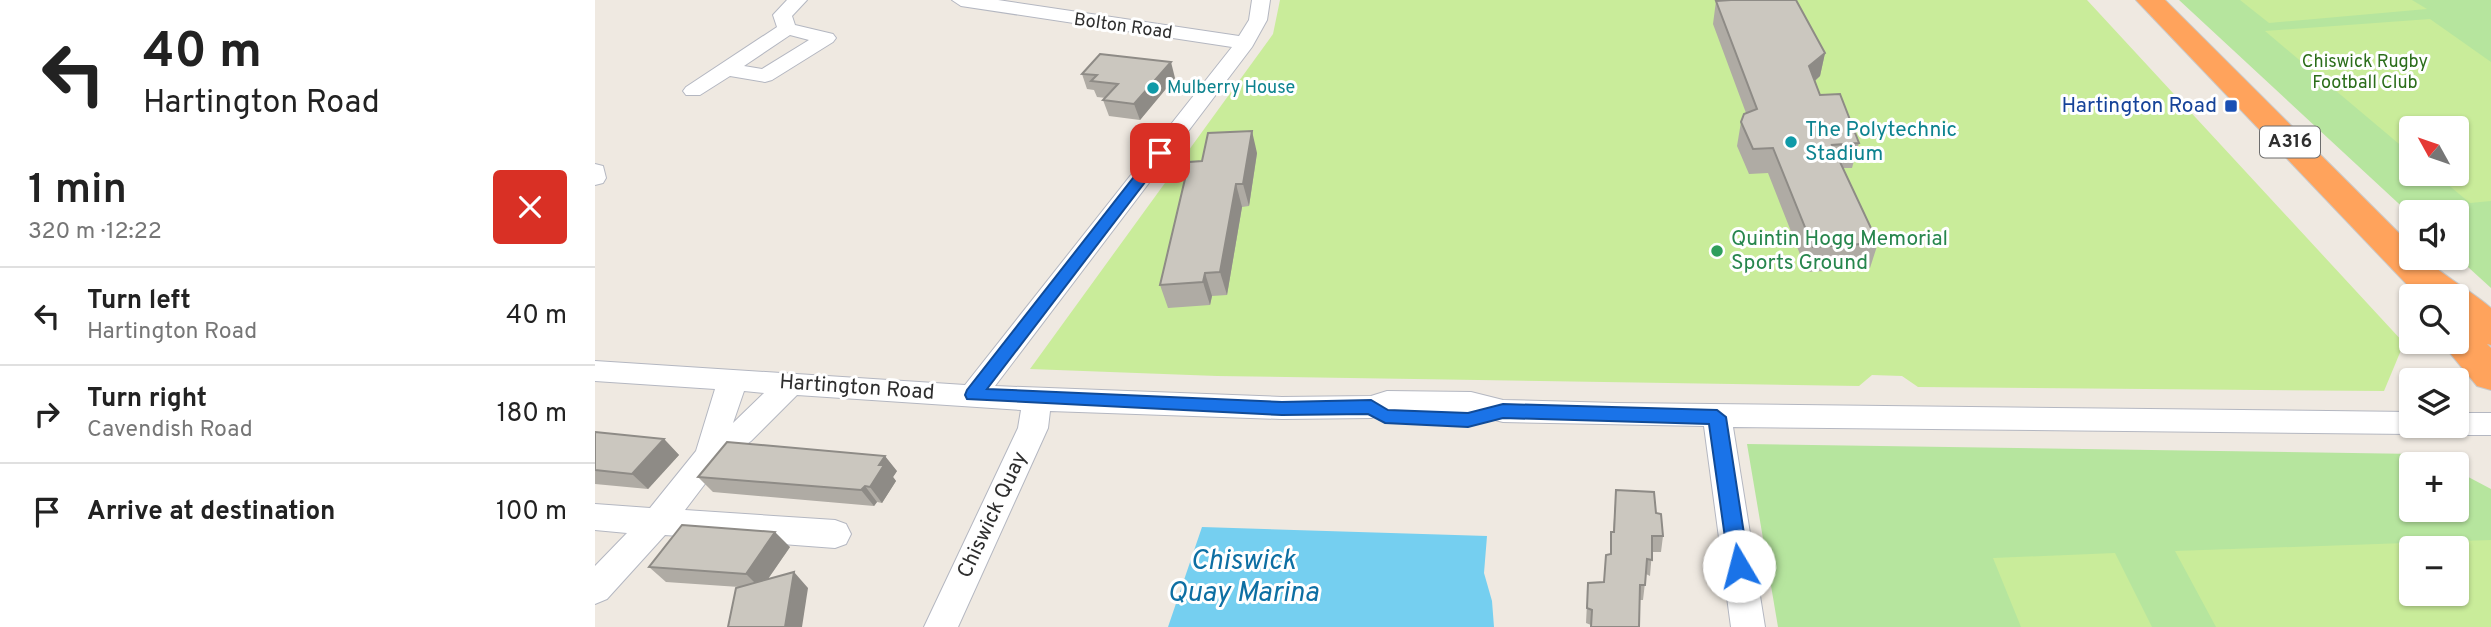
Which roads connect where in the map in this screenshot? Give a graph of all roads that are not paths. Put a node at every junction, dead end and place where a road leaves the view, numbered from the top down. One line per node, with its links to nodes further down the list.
1 (798, 0): 5 (street)
2 (961, 0): 6 (street, Bolton Road)
3 (1261, 0): 6 (street)
4 (2150, 0): 11 (highway, A316)
5 (787, 29): 7 (street); 7 (street)
6 (1245, 43): 19 (street)
7 (727, 69): 8 (street)
8 (693, 91)
9 (595, 171): 10 (street)
10 (595, 178)
11 (2432, 284)
12 (2469, 314): 13 (highway, A316)
13 (2491, 331)
14 (2469, 349): 16 (highway)
15 (595, 371): 17 (street, Hartington Road)
16 (2491, 374)
17 (736, 380): 18 (street, Hartington Road); 25 (street)
18 (791, 383): 19 (street, Hartington Road); 25 (street)
19 (973, 395): 20 (street, Hartington Road)
20 (1037, 400): 21 (street, Hartington Road); 30 (street, Chiswick Quay)
21 (1717, 417): 22 (street, Hartington Road); 31 (street)
22 (2399, 423)
23 (2469, 424): 24 (street)
24 (2491, 424)
25 (709, 456): 27 (street)
26 (595, 517): 27 (street)
27 (659, 520): 28 (street); 29 (street)
28 (835, 534)
29 (595, 589)
30 (941, 627)
31 (1748, 627)

